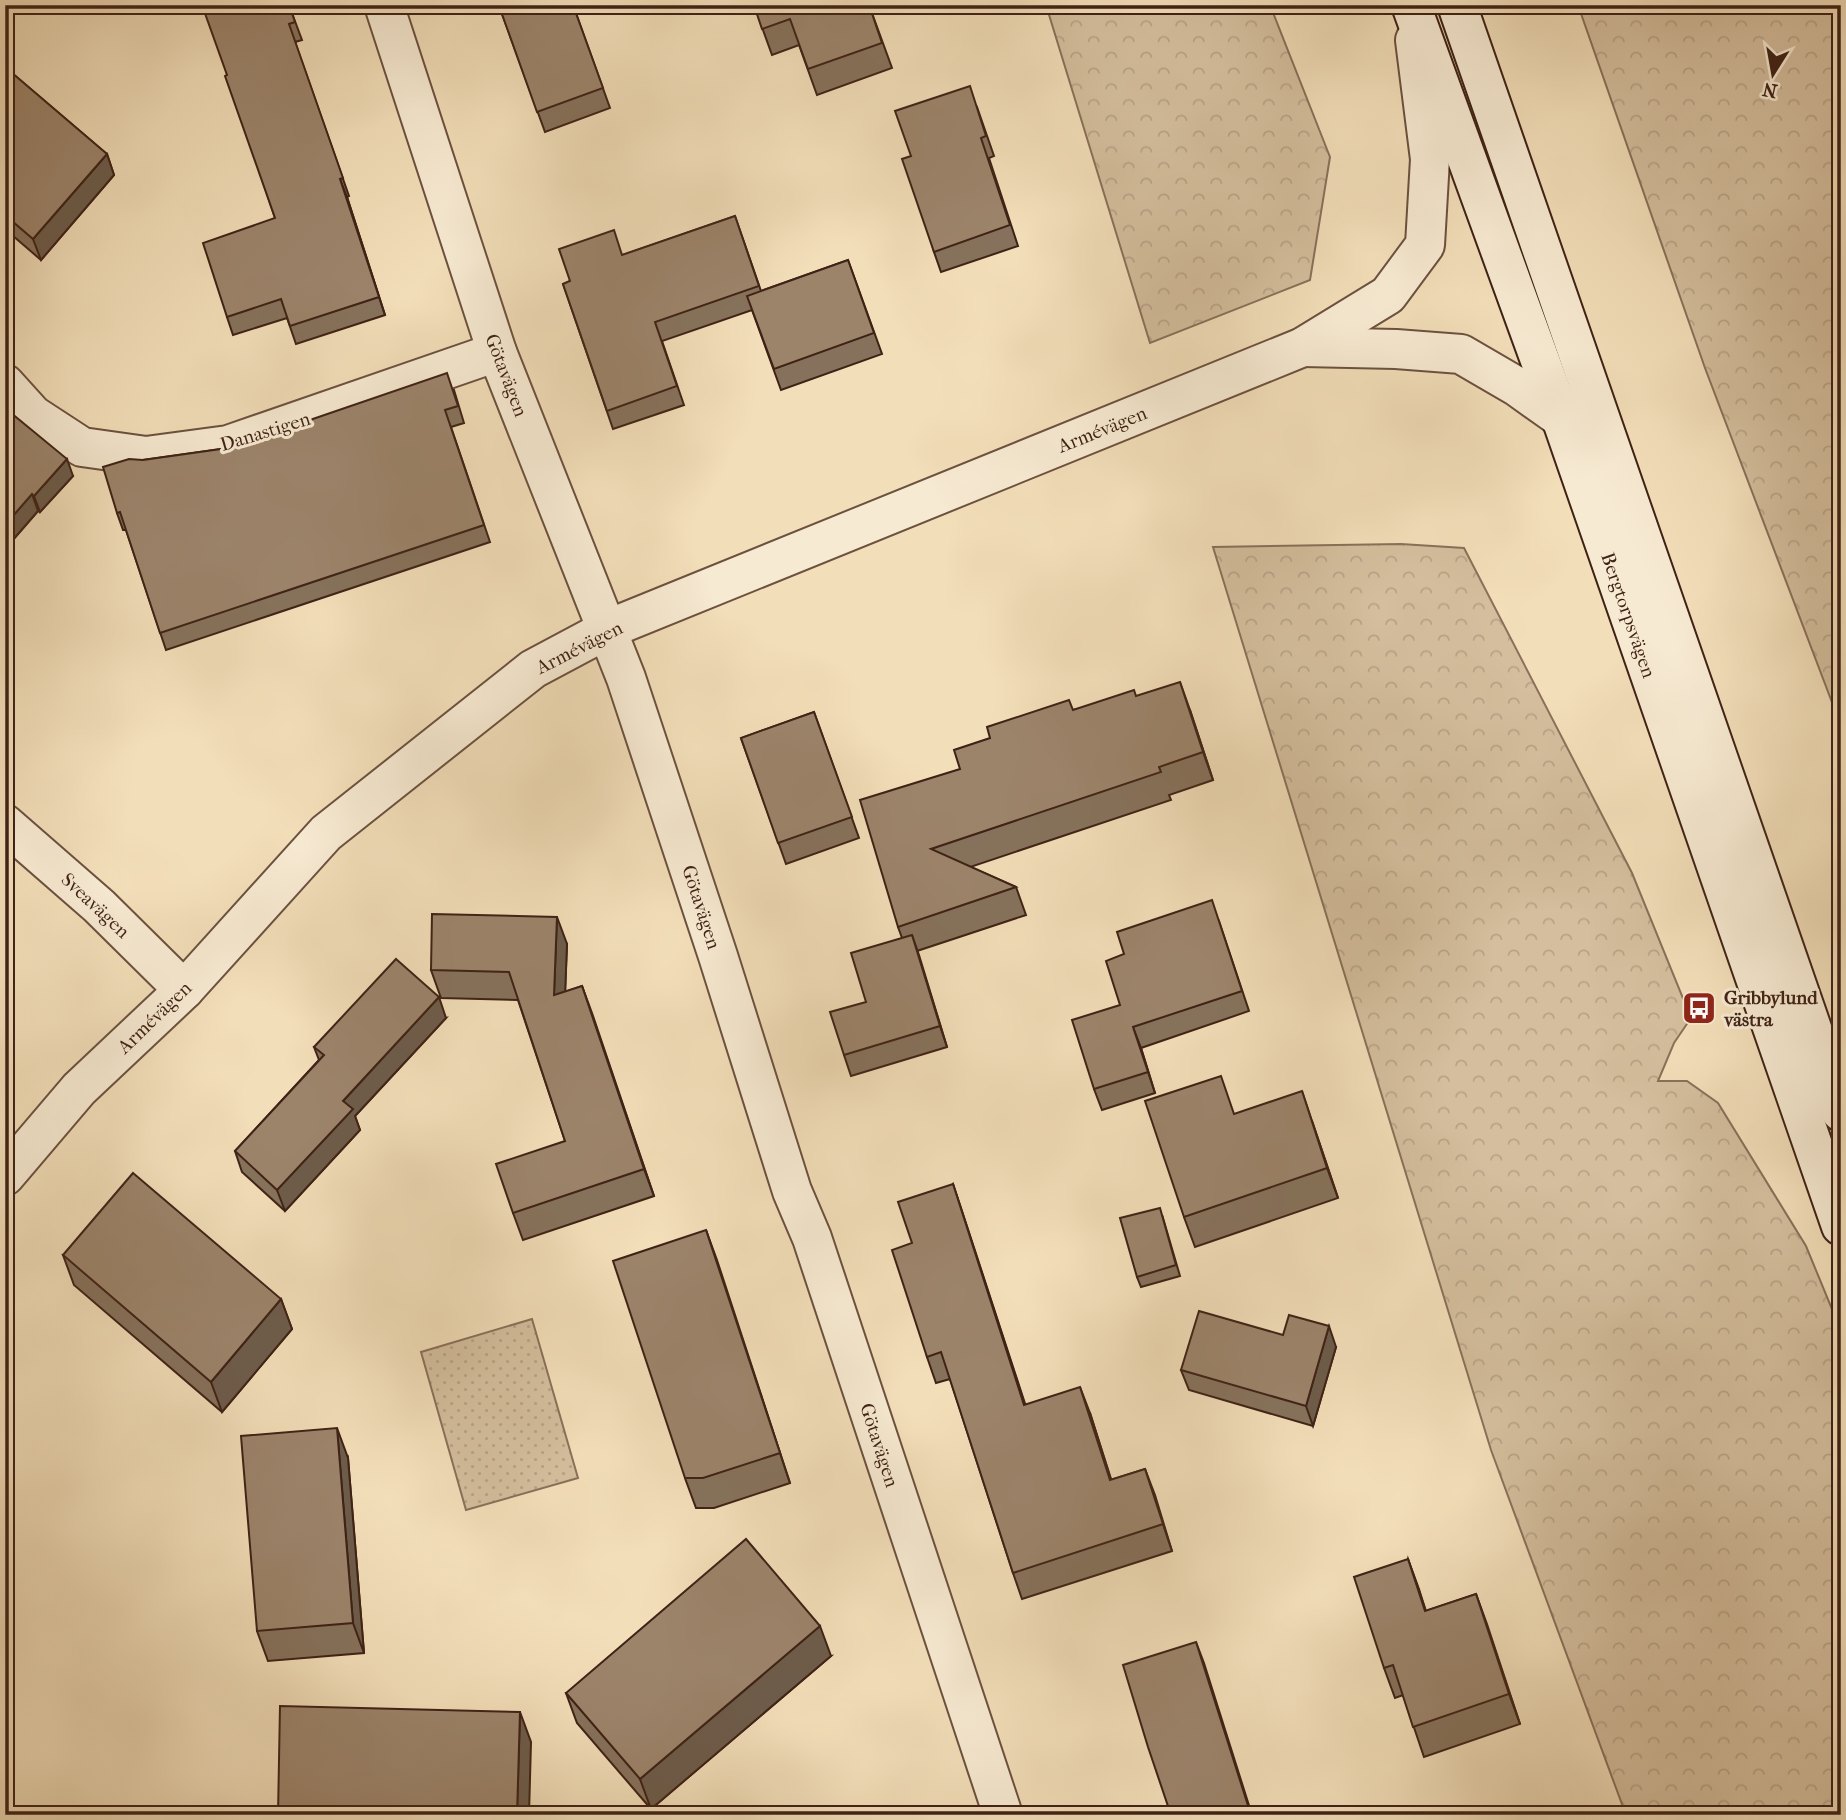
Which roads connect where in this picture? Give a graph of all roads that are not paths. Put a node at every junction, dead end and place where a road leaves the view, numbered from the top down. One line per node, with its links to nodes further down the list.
1 (384, 5): 5 (street, Götavägen)
2 (1411, 5): 4 (street, Armévägen); 7 (street, Bergtorpsvägen)
3 (1457, 5): 11 (street, Bergtorpsvägen)
4 (1303, 347): 7 (street, Armévägen); 8 (street, Armévägen)
5 (497, 352): 6 (street, Danastigen); 8 (street, Götavägen)
6 (5, 384)
7 (1561, 418): 13 (street, Bergtorpsvägen)
8 (608, 629): 10 (street, Armévägen); 14 (street, Götavägen)
9 (5, 824): 10 (street, Sveavägen)
10 (184, 990): 12 (street, Armévägen)
11 (1841, 1112)
12 (5, 1176)
13 (1841, 1226)
14 (1003, 1815)

